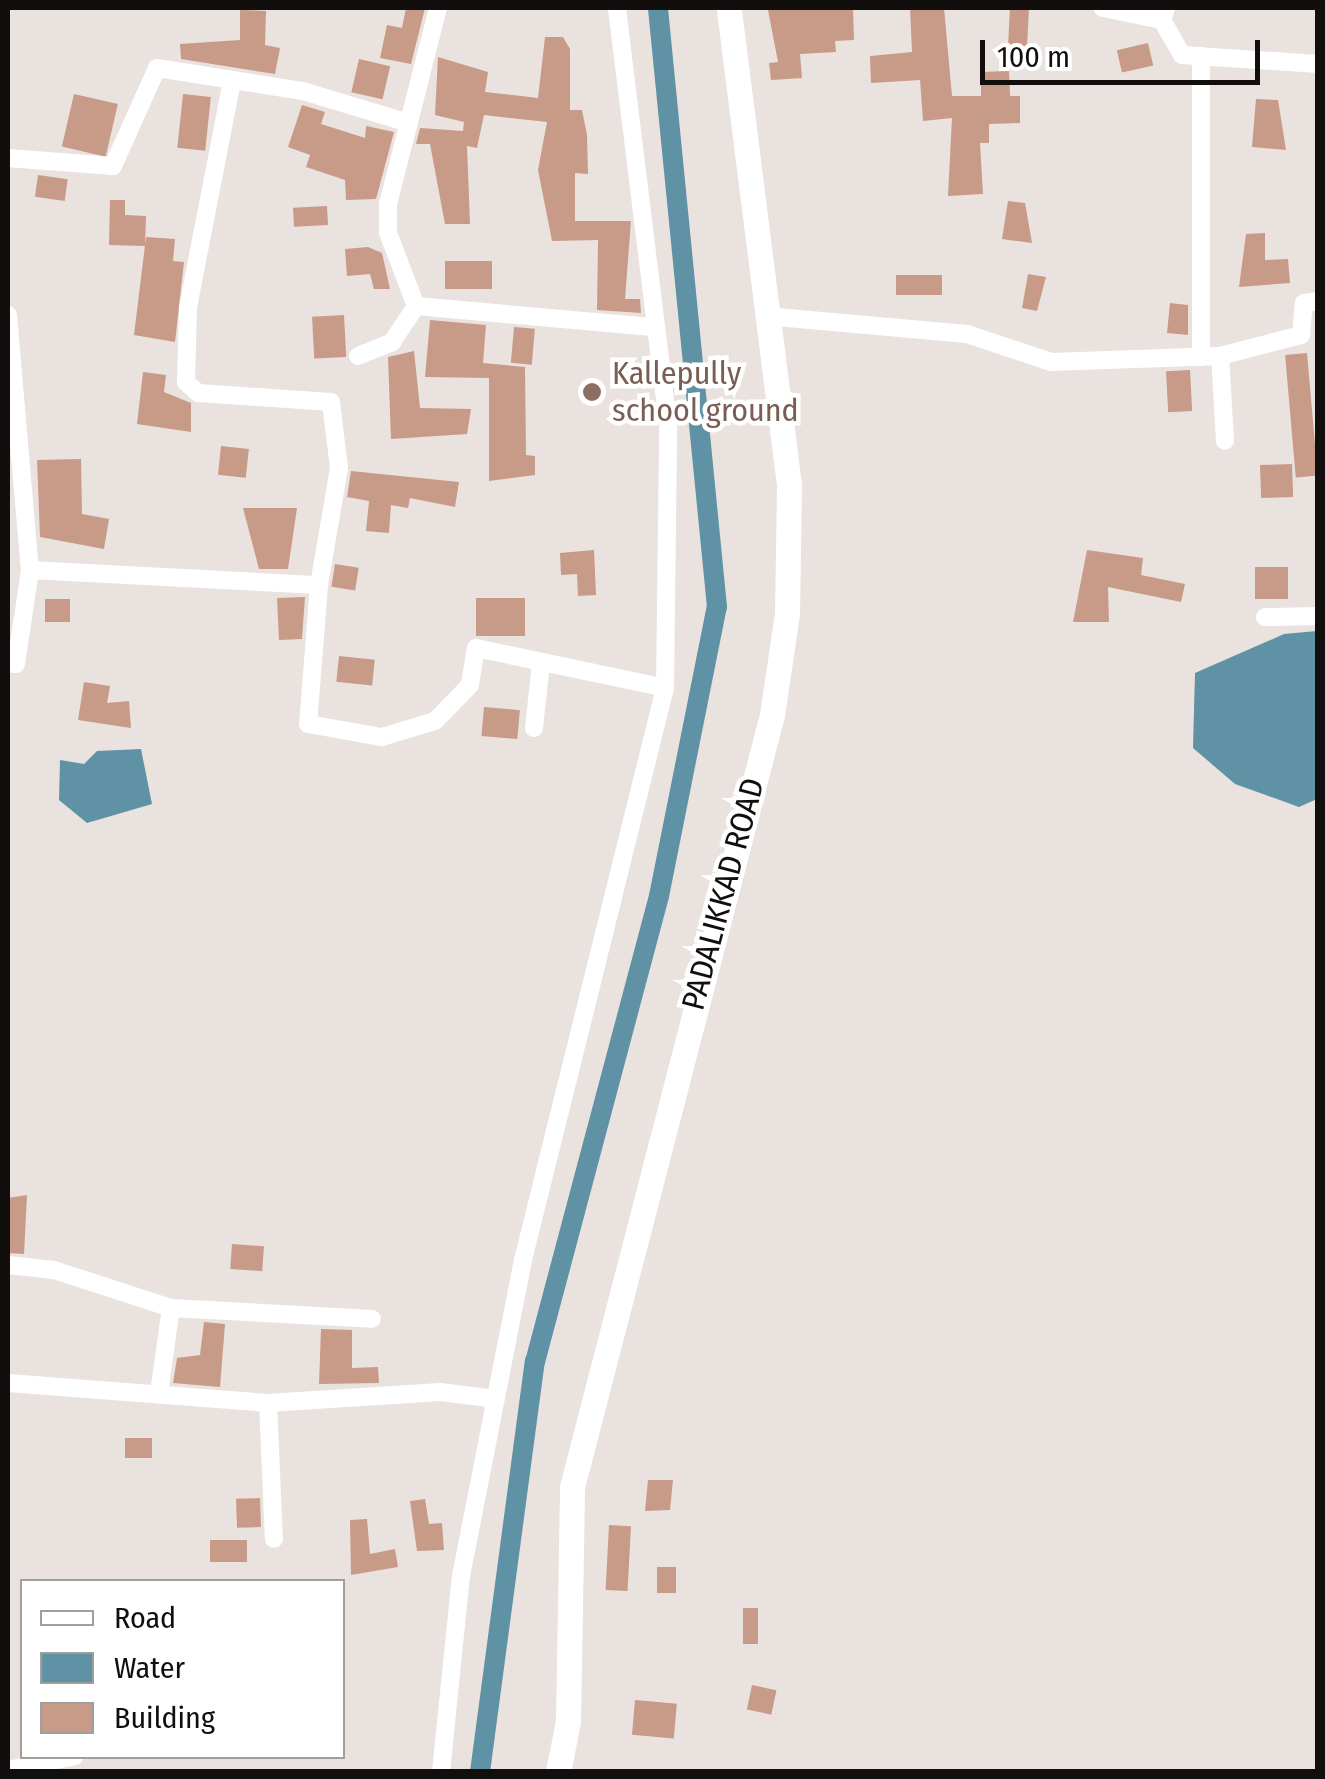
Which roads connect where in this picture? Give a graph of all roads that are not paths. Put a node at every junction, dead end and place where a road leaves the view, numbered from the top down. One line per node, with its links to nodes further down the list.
1 (438, 8): 9 (street)
2 (618, 8): 15 (street)
3 (729, 8): 14 (street, PADALIKKAD ROAD)
4 (1103, 8): 5 (street)
5 (1164, 14): 6 (street)
6 (1201, 56): 7 (street); 18 (street)
7 (1318, 64)
8 (231, 86): 9 (street); 10 (street); 21 (street)
9 (408, 123): 12 (street)
10 (8, 158)
11 (1318, 301): 17 (street)
12 (416, 306): 15 (street); 16 (street)
13 (8, 315): 20 (street)
14 (765, 316): 18 (street); 38 (street, PADALIKKAD ROAD)
15 (652, 327): 26 (street)
16 (358, 356)
17 (1220, 356): 18 (street); 19 (street)
18 (1201, 357)
19 (1225, 441)
20 (30, 570): 21 (street); 25 (street)
21 (319, 585): 24 (street)
22 (1318, 616): 23 (street)
23 (1265, 617)
24 (541, 662): 26 (street); 27 (street)
25 (8, 663)
26 (665, 688): 33 (street)
27 (534, 728)
28 (8, 1264): 29 (street)
29 (171, 1308): 30 (street); 32 (street)
30 (372, 1319)
31 (8, 1383): 32 (street)
32 (159, 1392): 34 (street)
33 (496, 1399): 34 (street); 39 (street)
34 (268, 1404): 35 (street)
35 (274, 1539)
36 (70, 1763): 37 (street)
37 (8, 1770)
38 (564, 1770)
39 (441, 1772)

